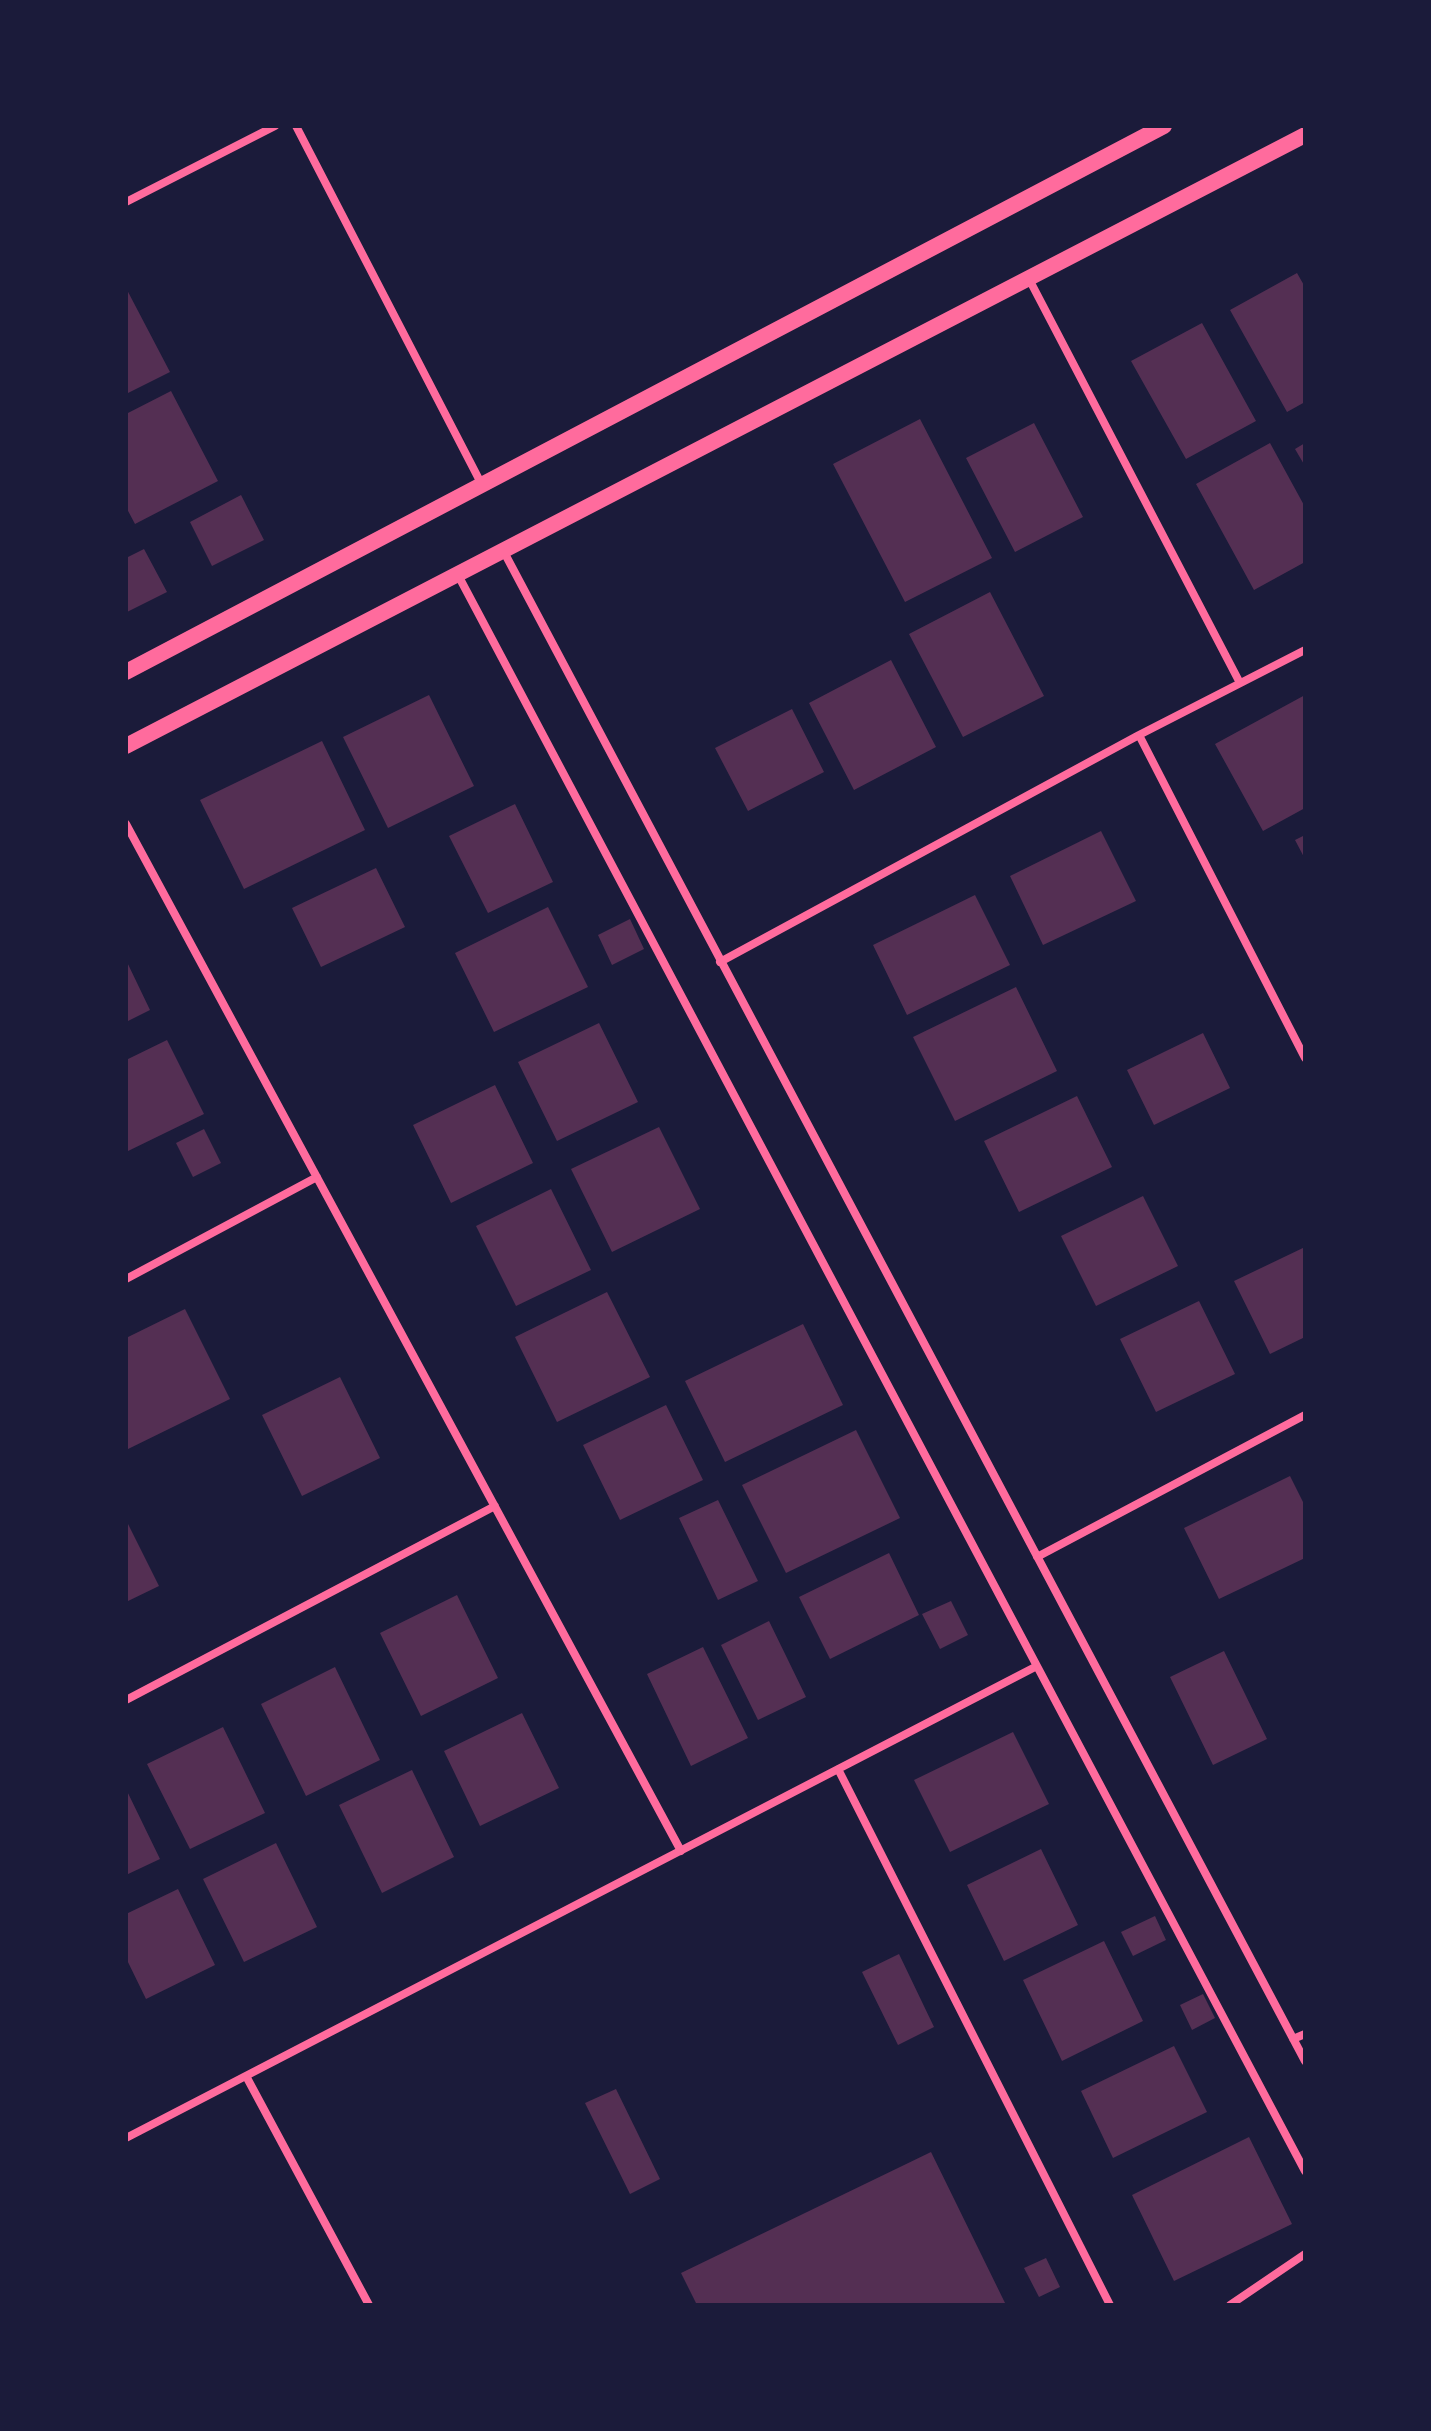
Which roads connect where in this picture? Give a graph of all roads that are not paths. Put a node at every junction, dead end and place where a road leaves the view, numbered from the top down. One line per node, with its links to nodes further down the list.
1 (275, 126): 5 (street)
2 (296, 126): 7 (street)
3 (1164, 126): 7 (main road)
4 (1305, 135): 6 (main road)
5 (126, 202)
6 (1029, 279): 8 (main road); 12 (street)
7 (482, 485): 11 (main road)
8 (504, 552): 9 (main road); 16 (street)
9 (458, 575): 14 (main road); 23 (street)
10 (1305, 650): 12 (street)
11 (126, 672)
12 (1240, 683): 13 (street)
13 (1139, 735): 16 (street); 17 (street)
14 (126, 746)
15 (126, 824): 18 (street)
16 (720, 962): 22 (street)
17 (1305, 1058)
18 (317, 1177): 19 (street); 21 (street)
19 (126, 1279)
20 (1305, 1415): 22 (street)
21 (495, 1506): 24 (street); 26 (street)
22 (1037, 1557): 28 (street)
23 (1037, 1666): 25 (street); 32 (street)
24 (126, 1700)
25 (838, 1769): 26 (street); 35 (street)
26 (681, 1851): 30 (street)
27 (1305, 2034): 28 (street)
28 (1293, 2039): 29 (street)
29 (1305, 2061)
30 (246, 2076): 31 (street); 34 (street)
31 (126, 2138)
32 (1305, 2171)
33 (1305, 2254): 36 (street)
34 (369, 2305)
35 (1110, 2305)
36 (1230, 2305)

